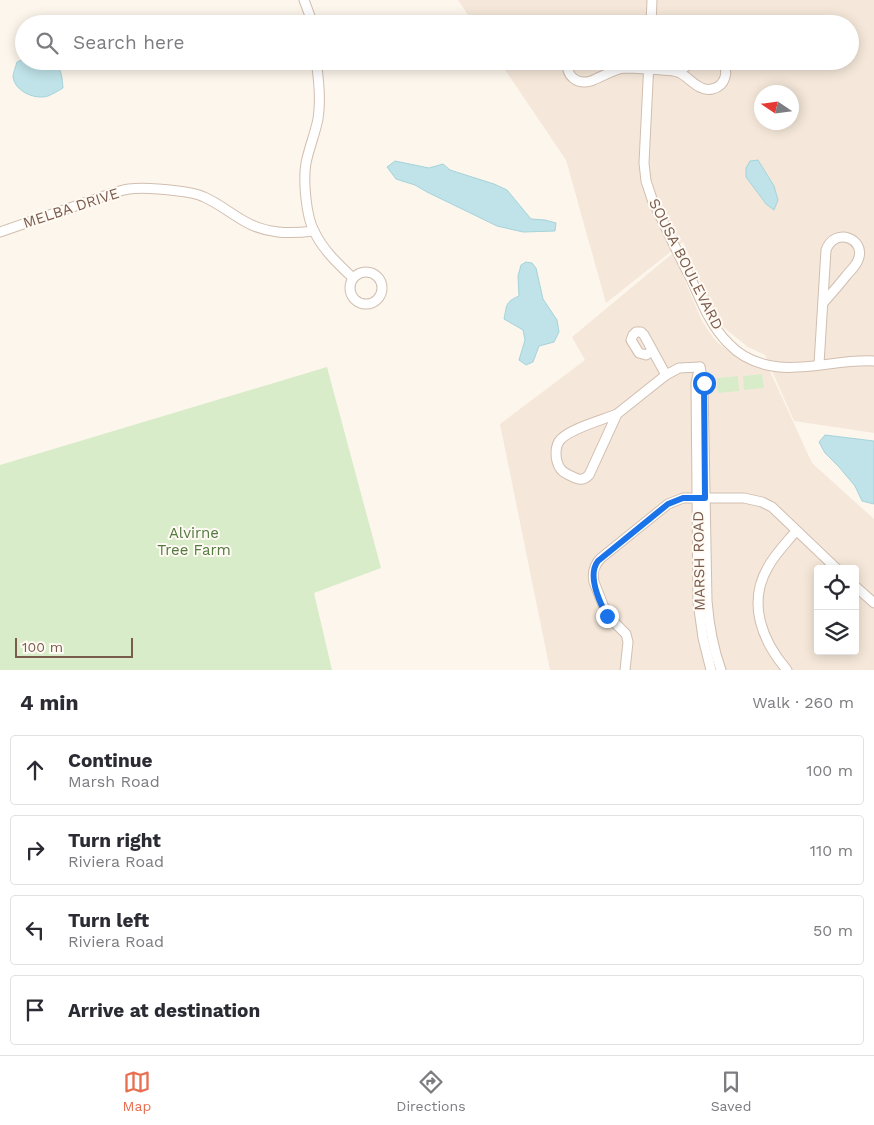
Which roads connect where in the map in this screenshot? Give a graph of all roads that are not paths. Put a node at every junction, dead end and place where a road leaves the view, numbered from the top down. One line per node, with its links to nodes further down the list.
1 (304, 0): 3 (street)
2 (652, 0): 4 (street)
3 (310, 15)
4 (651, 15)
5 (317, 70): 13 (street)
6 (568, 70): 7 (street)
7 (618, 70)
8 (649, 70): 19 (street, SOUSA BOULEVARD)
9 (668, 70): 12 (street)
10 (681, 70): 12 (street)
11 (726, 70): 12 (street)
12 (678, 72)
13 (314, 231): 14 (street, MELBA DRIVE); 15 (street)
14 (0, 232)
15 (353, 278)
16 (823, 303): 16 (street); 19 (street)
17 (652, 351): 20 (street)
18 (874, 361): 19 (street, SOUSA BOULEVARD)
19 (819, 364)
20 (666, 375): 21 (street); 22 (street, MARSH ROAD)
21 (617, 414): 21 (street)
22 (701, 498): 23 (street); 27 (street); 28 (street, MARSH ROAD); 29 (street, MARSH ROAD)
23 (796, 531): 24 (street); 30 (street)
24 (833, 565)
25 (859, 590): 26 (street)
26 (874, 603)
27 (625, 670)
28 (711, 670)
29 (721, 670)
30 (787, 670)

